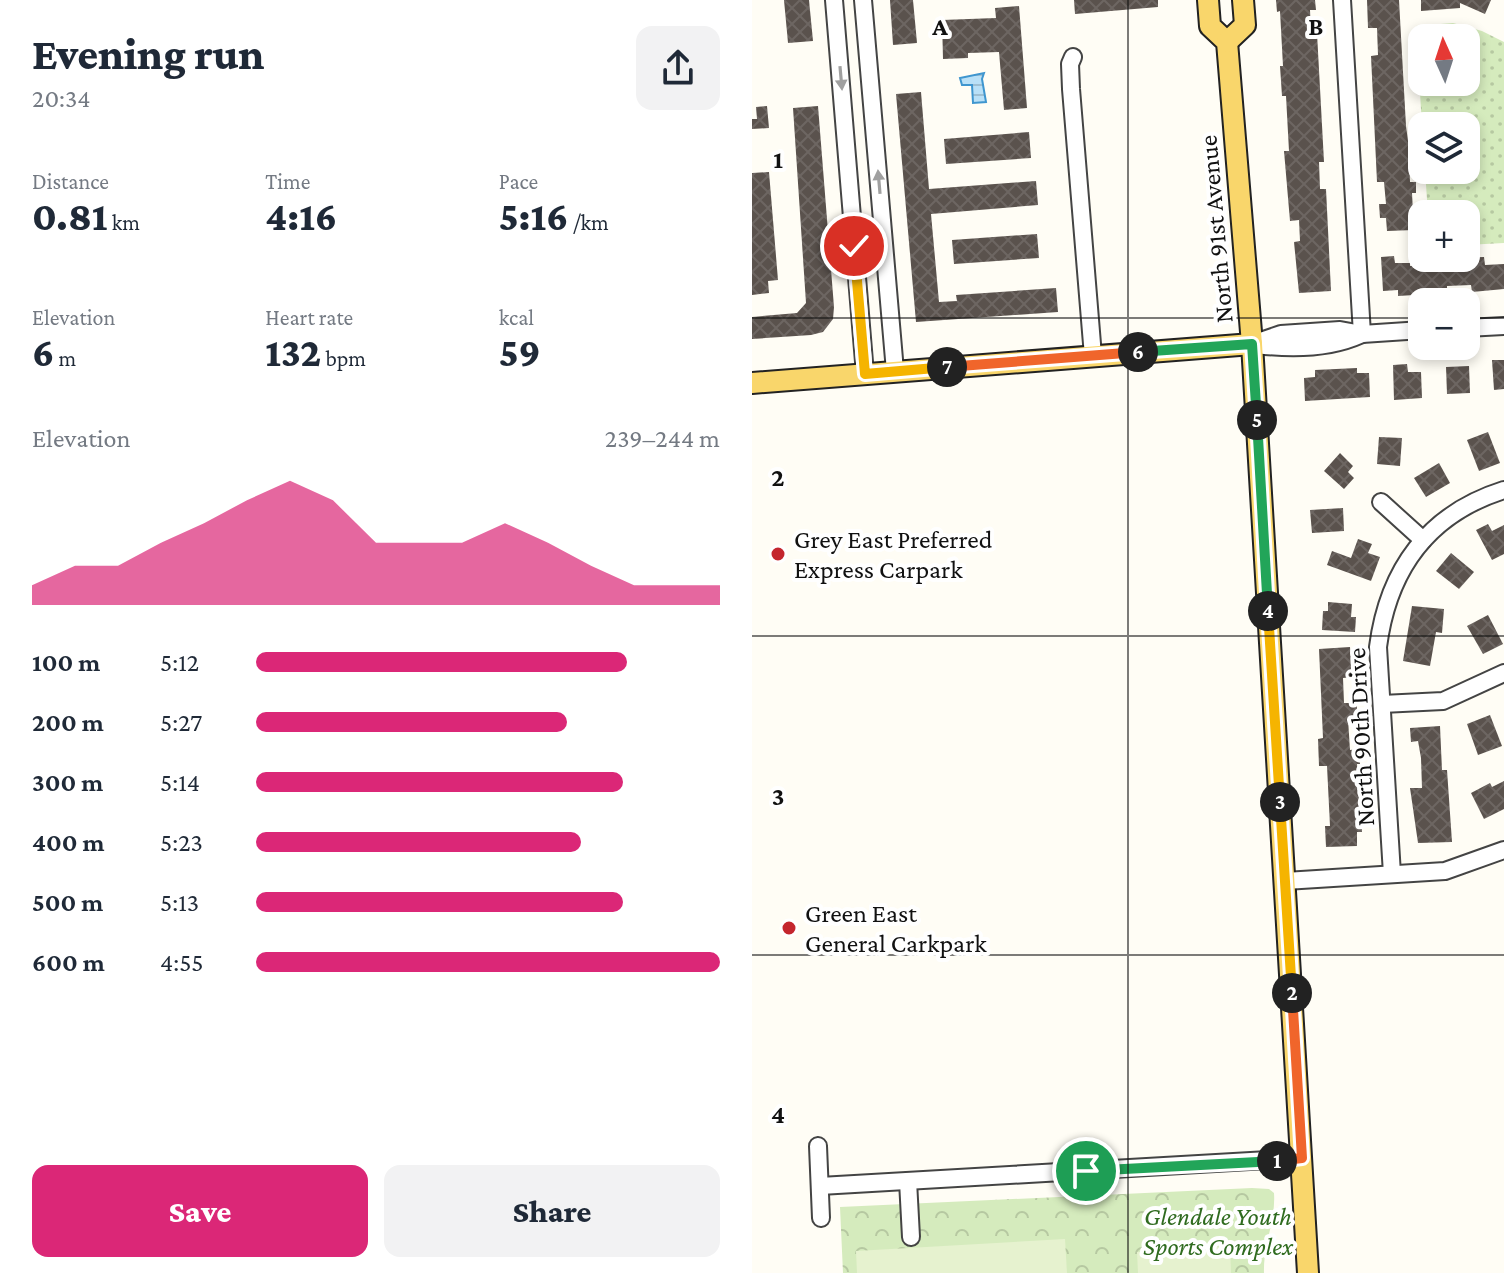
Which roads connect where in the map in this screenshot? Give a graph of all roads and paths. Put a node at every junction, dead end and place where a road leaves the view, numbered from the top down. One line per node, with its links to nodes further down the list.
1 (834, 0): 15 (street, one-way to 15)
2 (863, 0): 14 (street, one-way to 2)
3 (1208, 0): 6 (main road, North 91st Avenue)
4 (1243, 0): 6 (main road)
5 (1342, 0): 11 (street)
6 (1227, 42): 12 (main road, North 91st Avenue)
7 (1073, 57): 13 (street)
8 (1504, 326): 9 (street)
9 (1480, 327)
10 (1408, 331): 11 (street)
11 (1362, 334): 12 (street)
12 (1252, 344): 13 (main road); 24 (main road, North 91st Avenue)
13 (1093, 356): 14 (main road)
14 (895, 371): 15 (main road)
15 (865, 374): 16 (main road)
16 (752, 383)
17 (1504, 490): 19 (street, North 90th Drive)
18 (1381, 502): 19 (street)
19 (1423, 540): 21 (street, North 90th Drive)
20 (1504, 673): 21 (street)
21 (1382, 704): 23 (street, North 90th Drive)
22 (1504, 851): 23 (street)
23 (1392, 874): 24 (street)
24 (1285, 881): 26 (main road, North 91st Avenue)
25 (818, 1146): 28 (street)
26 (1302, 1158): 27 (street); 31 (main road, North 91st Avenue)
27 (908, 1181): 28 (street); 30 (street)
28 (820, 1186): 29 (street)
29 (821, 1218)
30 (911, 1237)
31 (1308, 1273)

